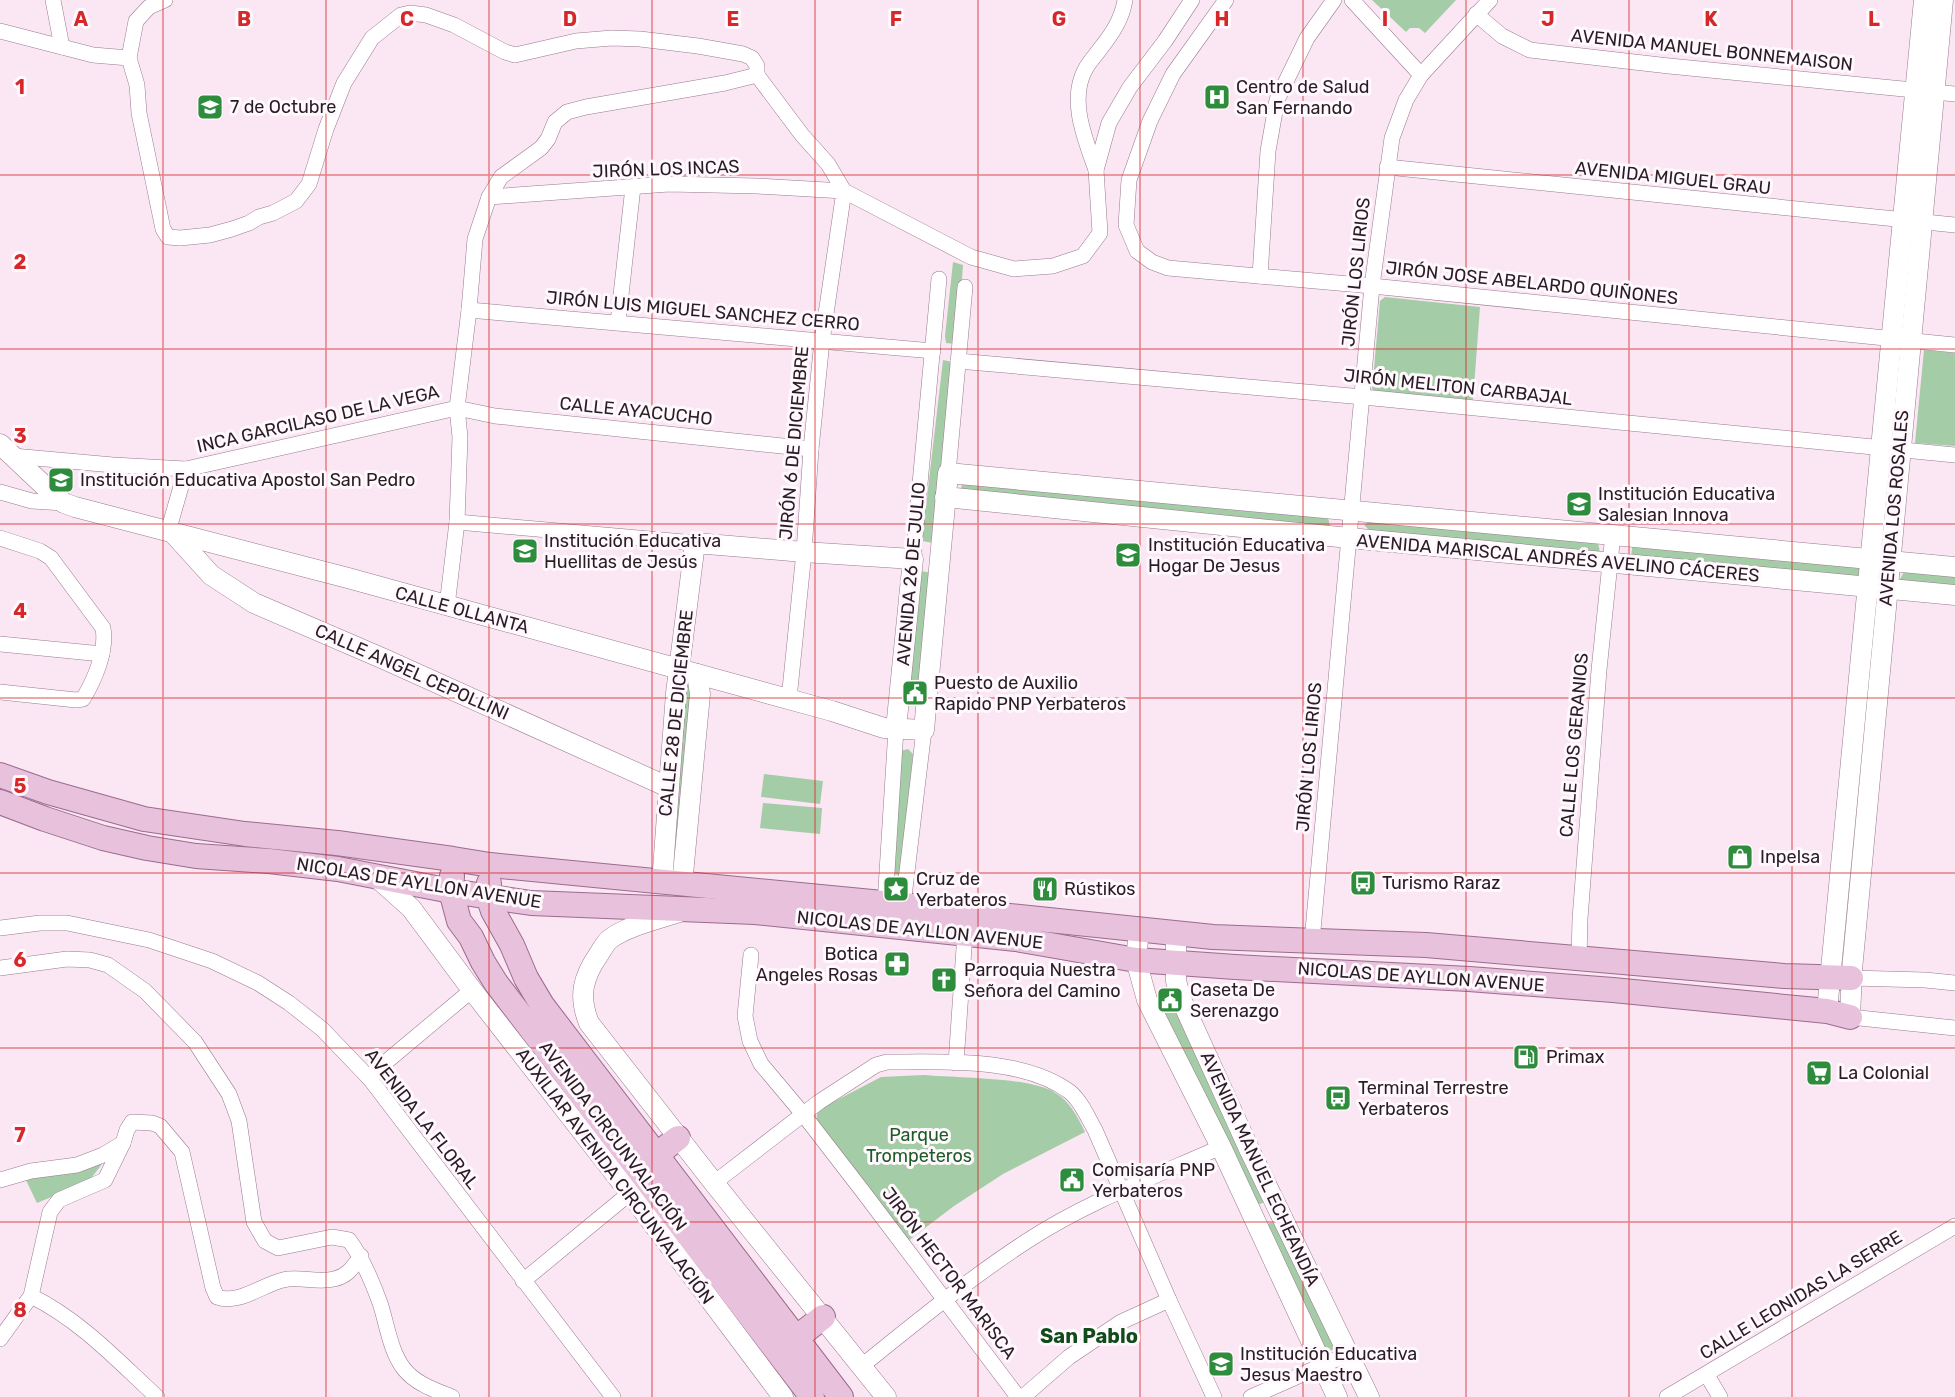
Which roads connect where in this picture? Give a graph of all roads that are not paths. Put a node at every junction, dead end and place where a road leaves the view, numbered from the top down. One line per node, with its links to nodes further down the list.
1 (53, 0): 13 (street)
2 (165, 0): 14 (street)
3 (1125, 0): 20 (street)
4 (1192, 0): 20 (street)
5 (1226, 0): 26 (street, JIRÓN JOSE ABELARDO QUIÑONES)
6 (1334, 0): 26 (street)
7 (1352, 0): 16 (street)
8 (1490, 0): 11 (street, JIRÓN LOS LIRIOS)
9 (1924, 0): 17 (street, AVENIDA LOS ROSALES)
10 (1943, 0): 17 (street, AVENIDA LOS ROSALES)
11 (1476, 14): 16 (street, JIRÓN LOS LIRIOS); 17 (street, AVENIDA MANUEL BONNEMAISON)
12 (0, 31): 13 (street)
13 (62, 47): 14 (street)
14 (129, 58): 15 (street)
15 (757, 75): 22 (street); 23 (street, INCA GARCILASO DE LA VEGA)
16 (1421, 75): 19 (street, JIRÓN LOS LIRIOS)
17 (1925, 92): 18 (street, AVENIDA MANUEL BONNEMAISON); 24 (street, AVENIDA LOS ROSALES)
18 (1955, 94)
19 (1387, 167): 24 (street, AVENIDA MIGUEL GRAU); 28 (street, JIRÓN LOS LIRIOS)
20 (1096, 170): 22 (street)
21 (633, 187): 22 (street, JIRÓN LOS INCAS); 23 (street, JIRÓN LOS INCAS); 31 (street)
22 (844, 191): 33 (street, JIRÓN 6 DE DICIEMBRE)
23 (489, 196): 30 (street, INCA GARCILASO DE LA VEGA)
24 (1912, 221): 25 (street, AVENIDA MIGUEL GRAU); 32 (street, AVENIDA LOS ROSALES)
25 (1955, 225)
26 (1260, 276): 28 (street, JIRÓN JOSE ABELARDO QUIÑONES)
27 (939, 279): 35 (street, AVENIDA 26 DE JULIO)
28 (1372, 286): 32 (street, JIRÓN JOSE ABELARDO QUIÑONES); 37 (street, JIRÓN LOS LIRIOS)
29 (965, 287): 36 (street, AVENIDA 26 DE JULIO)
30 (469, 310): 31 (street, JIRÓN LUIS MIGUEL SANCHEZ CERRO); 38 (street, INCA GARCILASO DE LA VEGA)
31 (618, 322): 33 (street, JIRÓN LUIS MIGUEL SANCHEZ CERRO)
32 (1901, 340): 34 (street, JIRÓN JOSE ABELARDO QUIÑONES); 40 (street, AVENIDA LOS ROSALES)
33 (822, 341): 35 (street, JIRÓN LUIS MIGUEL SANCHEZ CERRO); 39 (street, JIRÓN 6 DE DICIEMBRE)
34 (1955, 345)
35 (933, 351): 56 (street, AVENIDA 26 DE JULIO)
36 (958, 361): 37 (street, JIRÓN MELITON CARBAJAL); 44 (street, AVENIDA 26 DE JULIO)
37 (1363, 397): 40 (street, JIRÓN MELITON CARBAJAL); 48 (street, JIRÓN LOS LIRIOS)
38 (457, 408): 39 (street, CALLE AYACUCHO); 43 (street, INCA GARCILASO DE LA VEGA); 49 (street)
39 (811, 449): 55 (street, JIRÓN 6 DE DICIEMBRE)
40 (1891, 449): 42 (street, JIRÓN MELITON CARBAJAL); 57 (street, AVENIDA LOS ROSALES)
41 (7, 450): 43 (street, INCA GARCILASO DE LA VEGA); 47 (street)
42 (1955, 455)
43 (186, 469): 50 (street)
44 (948, 473): 46 (street, AVENIDA 26 DE JULIO); 48 (street, AVENIDA MARISCAL ANDRÉS AVELINO CÁCERES)
45 (0, 492): 47 (street, CALLE OLLANTA)
46 (945, 497): 53 (street, AVENIDA MARISCAL ANDRÉS AVELINO CÁCERES); 69 (street, AVENIDA 26 DE JULIO)
47 (64, 503): 50 (street, CALLE OLLANTA)
48 (1351, 510): 51 (street, AVENIDA MARISCAL ANDRÉS AVELINO CÁCERES); 53 (street, JIRÓN LOS LIRIOS)
49 (457, 522): 54 (street); 62 (street)
50 (170, 532): 62 (street, CALLE OLLANTA); 71 (street, CALLE ANGEL CEPOLLINI)
51 (1612, 534): 57 (street, AVENIDA MARISCAL ANDRÉS AVELINO CÁCERES); 58 (street, CALLE LOS GERANIOS)
52 (0, 538): 64 (street)
53 (1349, 538): 58 (street, AVENIDA MARISCAL ANDRÉS AVELINO CÁCERES); 85 (street, JIRÓN LOS LIRIOS)
54 (695, 543): 55 (street); 65 (street, CALLE 28 DE DICIEMBRE)
55 (804, 552): 56 (street); 67 (street, JIRÓN 6 DE DICIEMBRE)
56 (912, 559): 68 (street, AVENIDA 26 DE JULIO)
57 (1881, 559): 59 (street, AVENIDA MARISCAL ANDRÉS AVELINO CÁCERES); 60 (street, AVENIDA LOS ROSALES)
58 (1610, 562): 60 (street, AVENIDA MARISCAL ANDRÉS AVELINO CÁCERES); 87 (street, CALLE LOS GERANIOS)
59 (1955, 567)
60 (1878, 587): 61 (street, AVENIDA MARISCAL ANDRÉS AVELINO CÁCERES); 91 (street, AVENIDA LOS ROSALES)
61 (1955, 595)
62 (447, 606): 65 (street, CALLE OLLANTA)
63 (0, 644): 64 (street)
64 (102, 654): 66 (street)
65 (688, 672): 67 (street, CALLE OLLANTA); 71 (street, CALLE 28 DE DICIEMBRE); 76 (street, CALLE 28 DE DICIEMBRE)
66 (0, 692)
67 (789, 699): 68 (street, CALLE OLLANTA)
68 (896, 729): 69 (street, CALLE OLLANTA); 79 (street, AVENIDA 26 DE JULIO)
69 (924, 730): 79 (street, AVENIDA 26 DE JULIO)
70 (0, 775): 73 (main road, NICOLAS DE AYLLON AVENUE)
71 (668, 787): 76 (street, CALLE 28 DE DICIEMBRE)
72 (0, 802): 75 (main road, NICOLAS DE AYLLON AVENUE)
73 (453, 859): 74 (main road, NICOLAS DE AYLLON AVENUE); 77 (main road, AVENIDA CIRCUNVALACIÓN)
74 (490, 865): 76 (main road, NICOLAS DE AYLLON AVENUE); 78 (main road, AVENIDA CIRCUNVALACIÓN)
75 (375, 876): 77 (main road, NICOLAS DE AYLLON AVENUE); 93 (street, AUXILIAR AVENIDA CIRCUNVALACIÓN)
76 (672, 884): 79 (main road, NICOLAS DE AYLLON AVENUE)
77 (451, 891): 78 (main road, NICOLAS DE AYLLON AVENUE); 127 (main road, AVENIDA CIRCUNVALACIÓN)
78 (488, 896): 80 (main road, NICOLAS DE AYLLON AVENUE); 103 (main road, AVENIDA CIRCUNVALACIÓN)
79 (894, 904): 82 (main road, NICOLAS DE AYLLON AVENUE)
80 (687, 909): 83 (main road, NICOLAS DE AYLLON AVENUE); 100 (street)
81 (0, 928): 98 (street, AVENIDA LA FLORAL)
82 (1139, 930): 84 (main road, NICOLAS DE AYLLON AVENUE); 88 (street, AVENIDA MANUEL ECHEANDÍA)
83 (965, 934): 88 (main road, NICOLAS DE AYLLON AVENUE); 97 (street)
84 (1176, 934): 85 (main road, NICOLAS DE AYLLON AVENUE); 89 (street, AVENIDA MANUEL ECHEANDÍA)
85 (1312, 941): 87 (main road, NICOLAS DE AYLLON AVENUE)
86 (751, 955): 99 (street, JIRÓN HECTOR MARISCA)
87 (1579, 959): 91 (main road, NICOLAS DE AYLLON AVENUE)
88 (1136, 960): 89 (main road, NICOLAS DE AYLLON AVENUE); 102 (street, AVENIDA MANUEL ECHEANDÍA)
89 (1175, 964): 94 (main road, NICOLAS DE AYLLON AVENUE); 108 (street, AVENIDA MANUEL ECHEANDÍA)
90 (0, 968): 111 (street)
91 (1841, 978): 92 (street, NICOLAS DE AYLLON AVENUE); 94 (street, AVENIDA LOS ROSALES); 95 (street, AVENIDA LOS ROSALES)
92 (1955, 982)
93 (472, 990): 98 (street); 107 (street, AUXILIAR AVENIDA CIRCUNVALACIÓN)
94 (1827, 1011): 95 (main road, NICOLAS DE AYLLON AVENUE)
95 (1850, 1017): 96 (street, NICOLAS DE AYLLON AVENUE)
96 (1955, 1028)
97 (956, 1063): 99 (street); 106 (street)
98 (368, 1077): 112 (street, AVENIDA LA FLORAL)
99 (803, 1114): 105 (street); 114 (street, JIRÓN HECTOR MARISCA)
100 (678, 1138): 103 (main road); 105 (street)
101 (123, 1143): 104 (street); 111 (street); 113 (street)
102 (1221, 1147): 106 (street); 109 (street, AVENIDA MANUEL ECHEANDÍA)
103 (656, 1155): 117 (main road, AVENIDA CIRCUNVALACIÓN)
104 (0, 1179)
105 (714, 1183): 116 (street)
106 (1121, 1191): 114 (street); 115 (street)
107 (630, 1193): 112 (street); 126 (street, AUXILIAR AVENIDA CIRCUNVALACIÓN)
108 (1276, 1205): 109 (street); 119 (street, AVENIDA MANUEL ECHEANDÍA)
109 (1252, 1216): 121 (street, AVENIDA MANUEL ECHEANDÍA)
110 (1955, 1226): 122 (street, CALLE LEONIDAS LA SERRE)
111 (361, 1256): 124 (street)
112 (523, 1281): 125 (street, AVENIDA LA FLORAL)
113 (31, 1296): 118 (street); 123 (street)
114 (944, 1300): 120 (street); 130 (street, JIRÓN HECTOR MARISCA)
115 (1169, 1300): 131 (street); 132 (street)
116 (823, 1317): 117 (main road); 120 (street)
117 (796, 1338): 128 (main road, AVENIDA CIRCUNVALACIÓN)
118 (0, 1339)
119 (1348, 1354): 121 (street); 135 (street, AVENIDA MANUEL ECHEANDÍA)
120 (862, 1365): 129 (street)
121 (1322, 1366): 133 (street); 134 (street, AVENIDA MANUEL ECHEANDÍA)
122 (1707, 1375): 136 (street, CALLE LEONIDAS LA SERRE); 137 (street)
123 (157, 1397)
124 (452, 1397)
125 (613, 1397)
126 (783, 1397)
127 (812, 1397)
128 (841, 1397)
129 (886, 1397)
130 (1018, 1397)
131 (1023, 1397)
132 (1214, 1397)
133 (1251, 1397)
134 (1337, 1397)
135 (1369, 1397)
136 (1667, 1397)
137 (1720, 1397)

